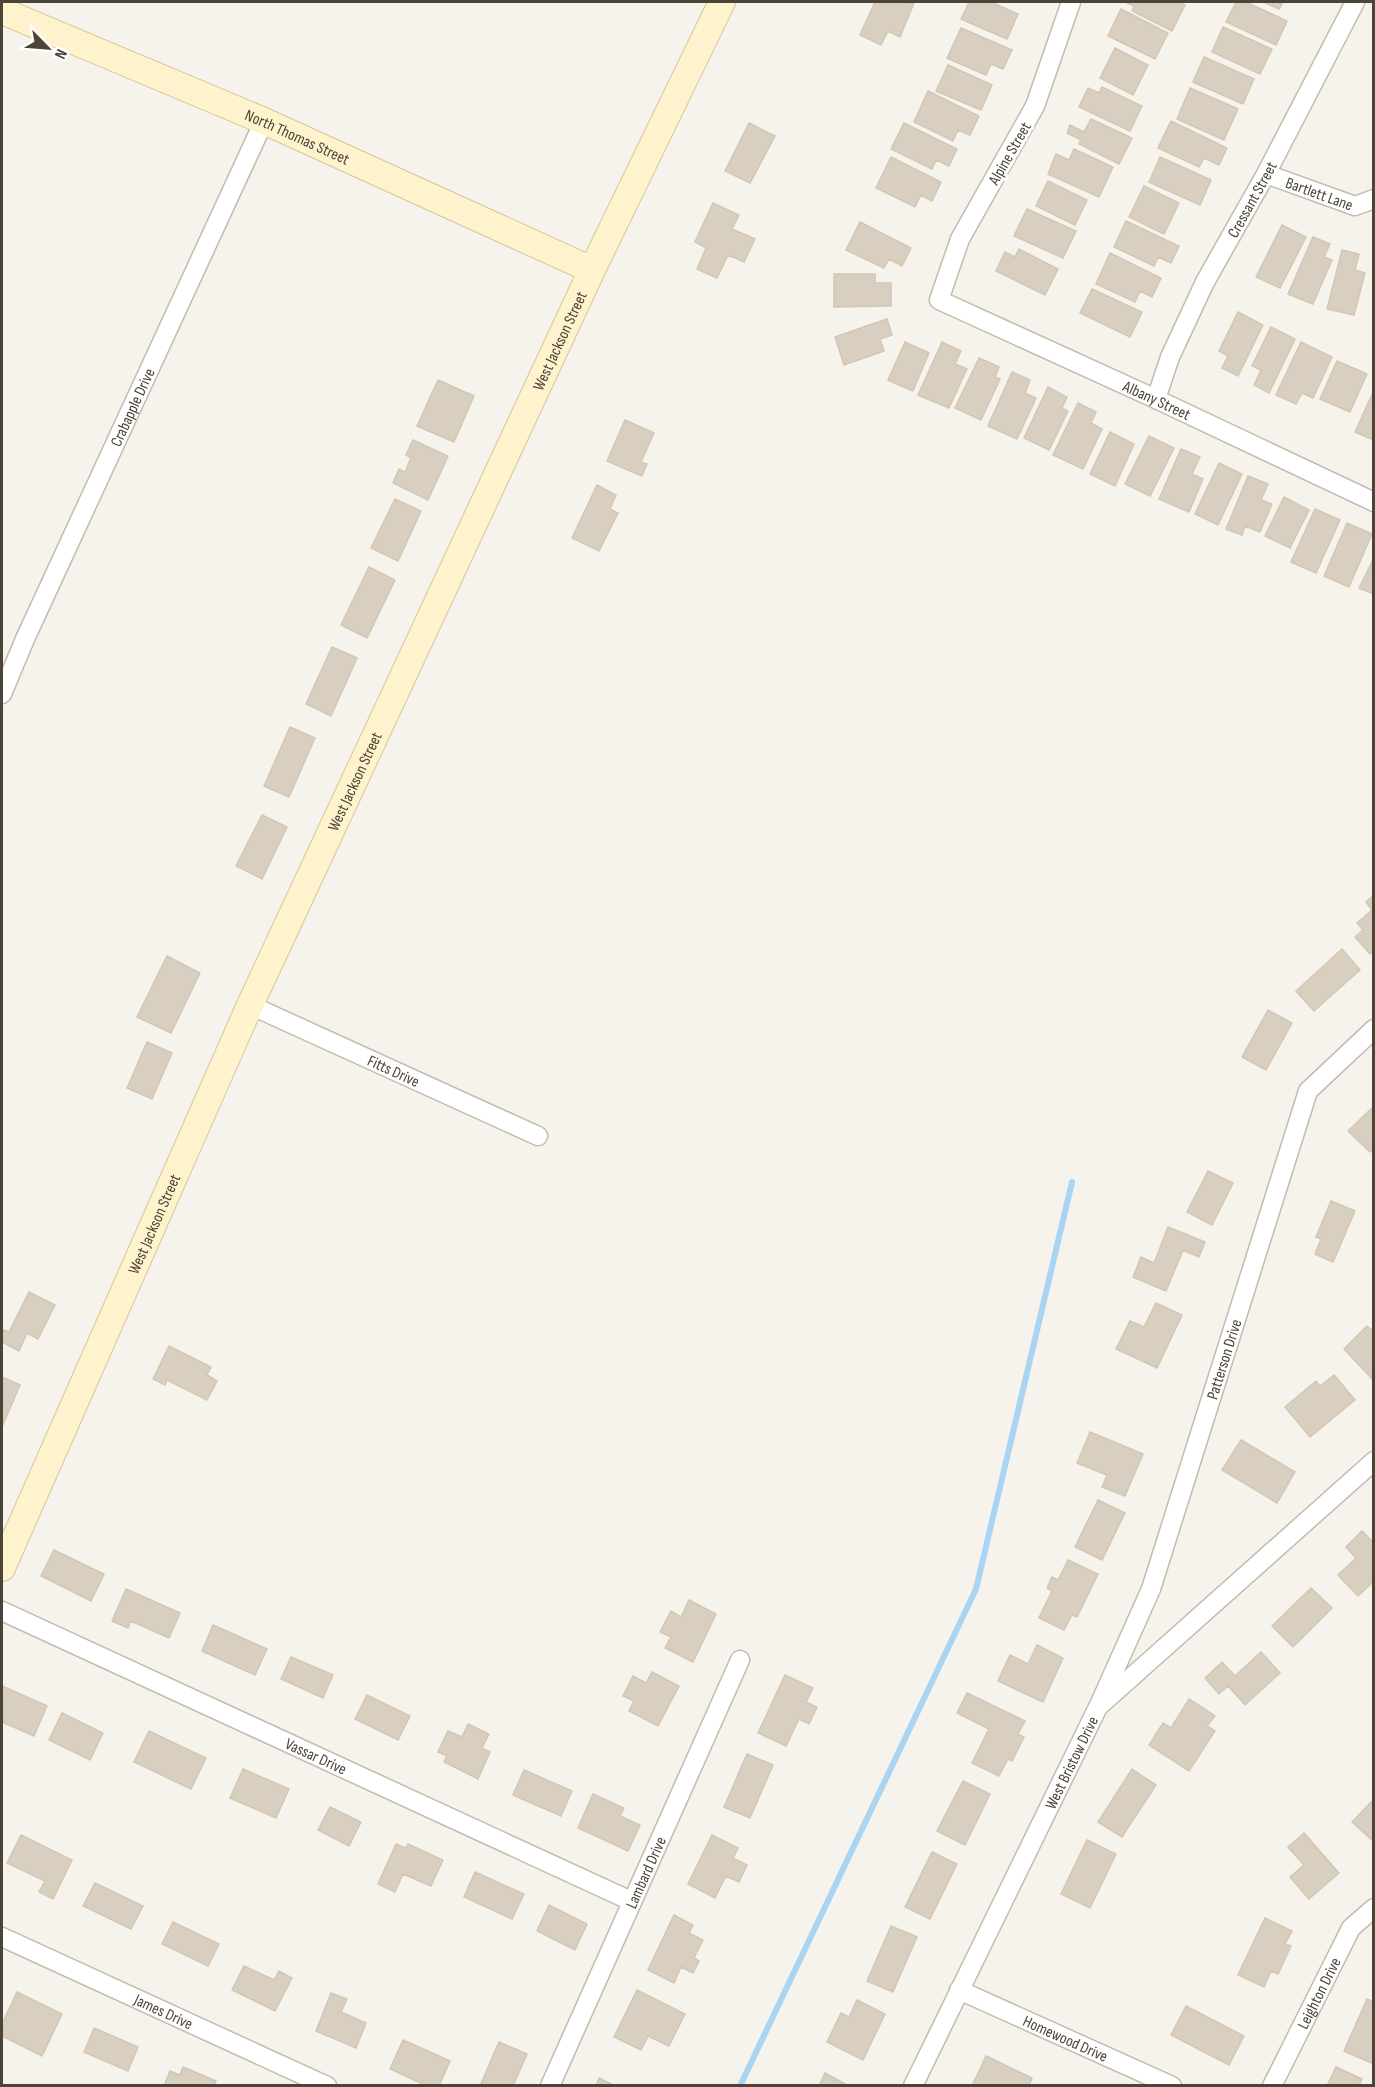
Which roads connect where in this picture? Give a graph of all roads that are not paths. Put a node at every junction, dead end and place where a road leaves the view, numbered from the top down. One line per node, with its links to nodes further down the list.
1 (722, 2): 8 (street, West Jackson Street)
2 (1071, 2): 9 (street, Alpine Street)
3 (1355, 2): 6 (street, Cressant Street)
4 (2, 11): 5 (street, North Thomas Street)
5 (264, 121): 8 (street, North Thomas Street); 12 (street, Crabapple Drive)
6 (1266, 174): 7 (street, Bartlett Lane); 10 (street, Cressant Street)
7 (1374, 199)
8 (591, 270): 13 (street, West Jackson Street)
9 (939, 300): 10 (street, Albany Street)
10 (1156, 399): 11 (street, Albany Street)
11 (1374, 502)
12 (2, 694)
13 (250, 1005): 15 (street, Fitts Drive); 17 (street, West Jackson Street)
14 (1374, 1029): 20 (street, Patterson Drive)
15 (538, 1136)
16 (1374, 1461): 20 (street, West Bristow Drive)
17 (2, 1568)
18 (2, 1611): 21 (street, Vassar Drive)
19 (740, 1660): 21 (street, Lambard Drive)
20 (1098, 1707): 24 (street, West Bristow Drive)
21 (631, 1901): 26 (street, Lambard Drive)
22 (1374, 1908): 29 (street, Leighton Drive)
23 (2, 1937): 25 (street, James Drive)
24 (959, 1990): 27 (street, West Bristow Drive); 28 (street, Homewood Drive)
25 (327, 2085)
26 (550, 2085)
27 (913, 2085)
28 (1172, 2085)
29 (1272, 2085)

